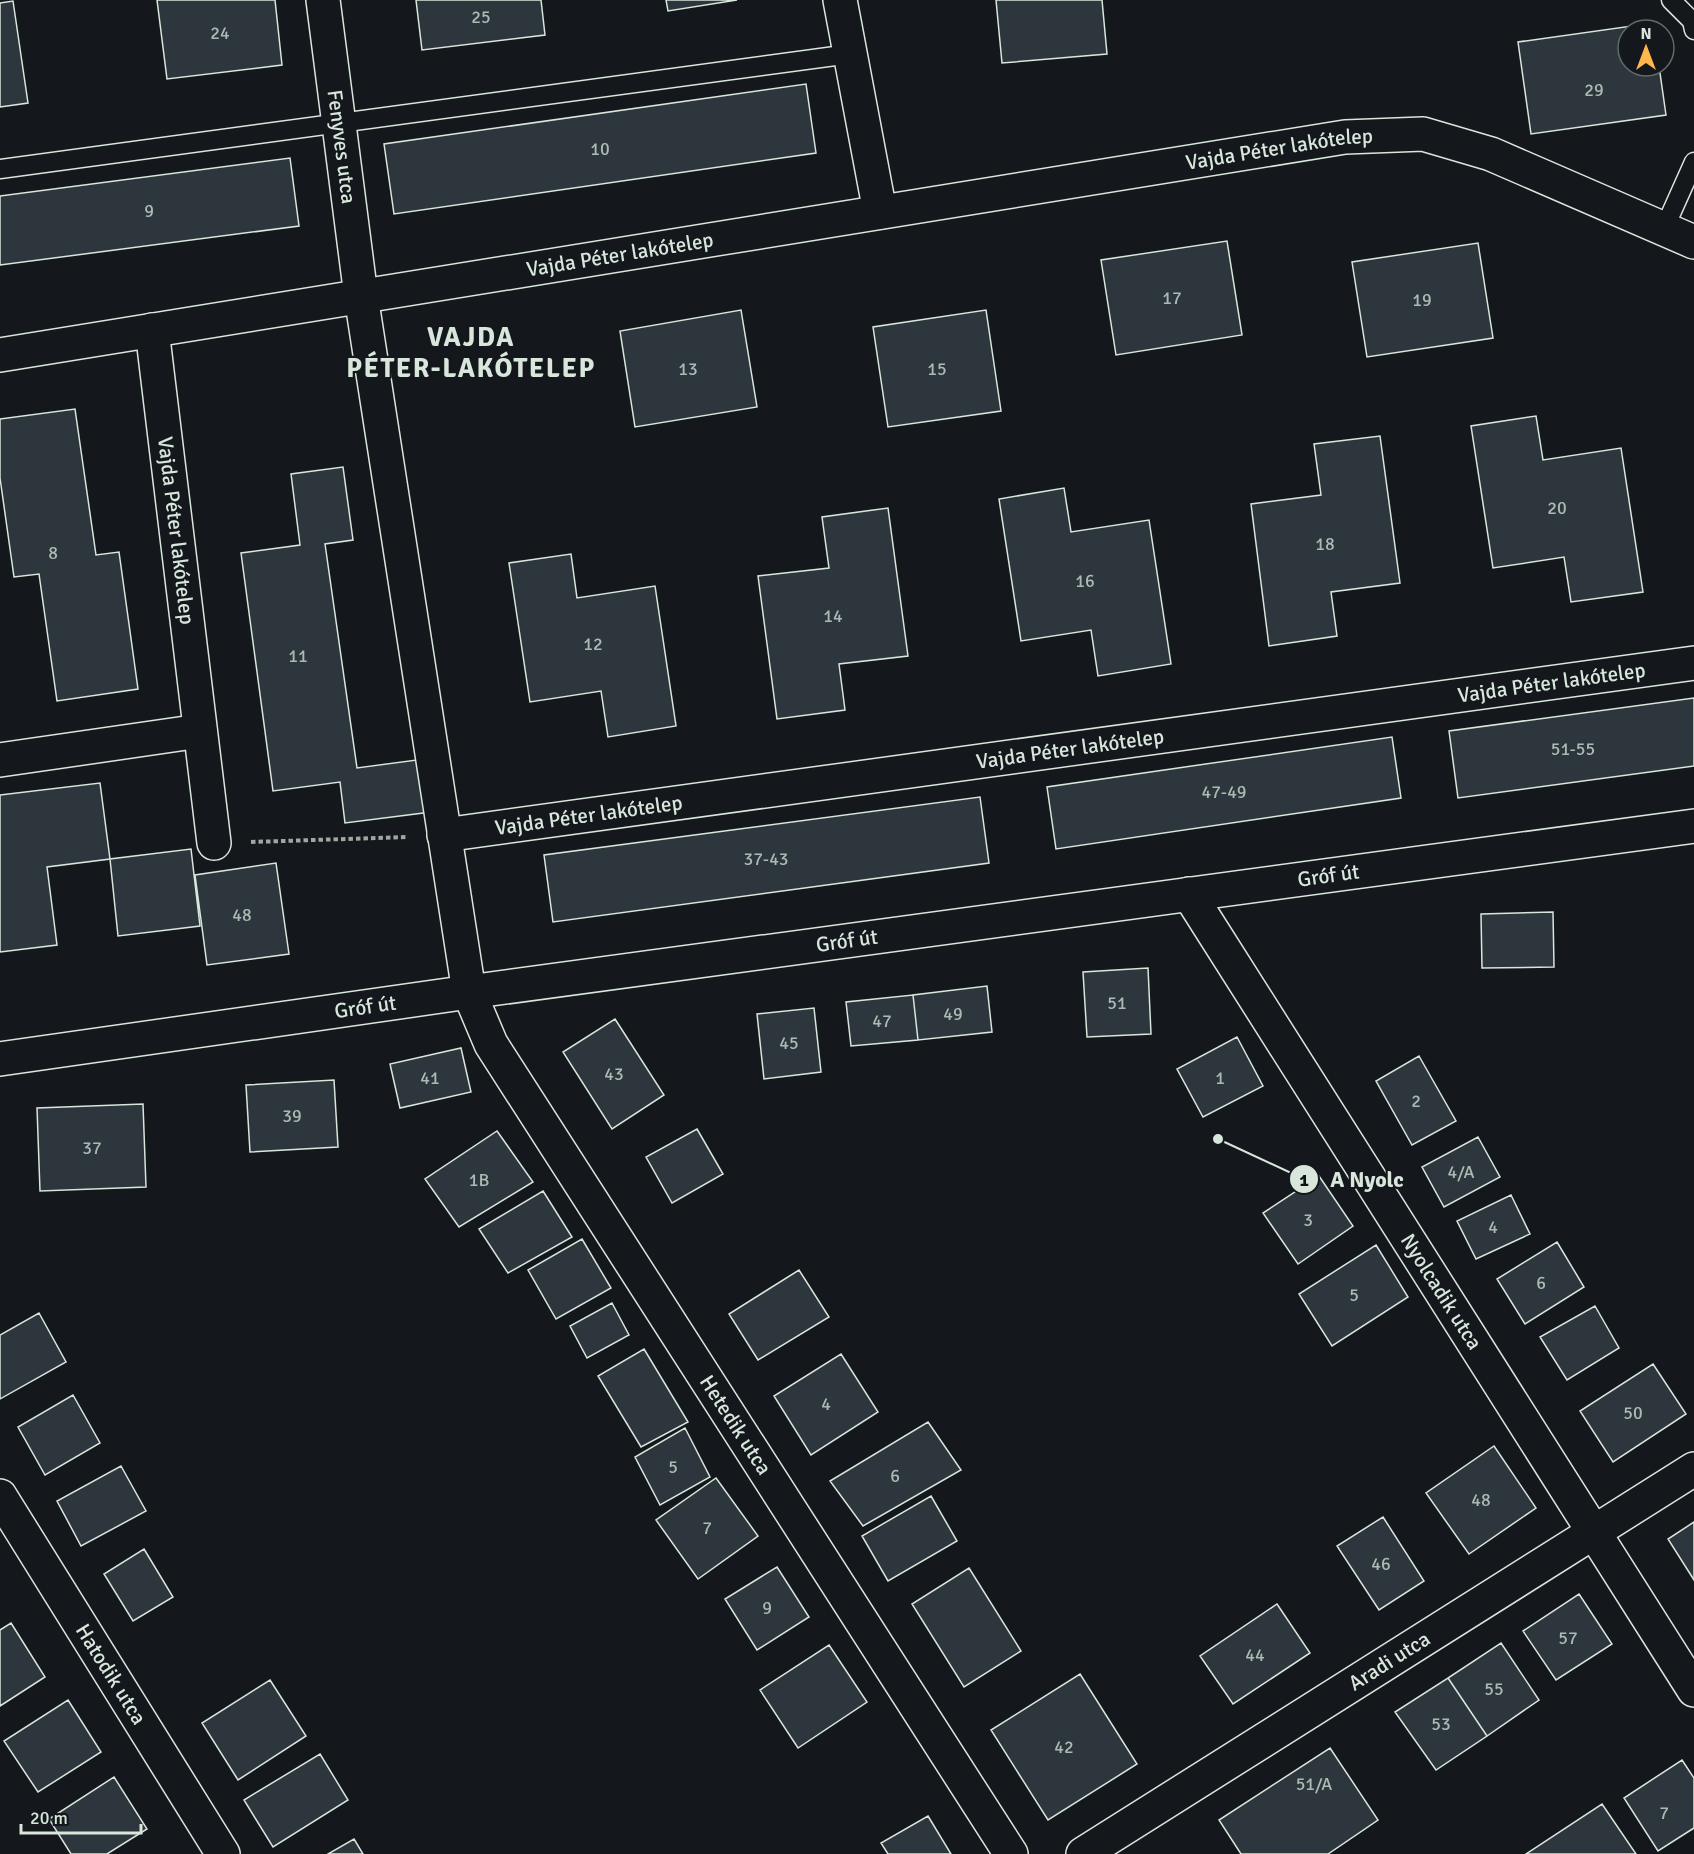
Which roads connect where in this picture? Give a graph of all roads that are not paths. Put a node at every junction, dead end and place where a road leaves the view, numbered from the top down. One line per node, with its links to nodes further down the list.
1 (323, 0): 6 (street, Fenyves utca)
2 (840, 0): 5 (street)
3 (1671, 0): 4 (lane)
4 (1694, 30)
5 (850, 54): 6 (lane); 9 (street)
6 (339, 123): 8 (lane); 12 (street, Fenyves utca)
7 (1694, 162): 10 (lane)
8 (0, 169)
9 (880, 212): 10 (street, Vajda Péter lakótelep); 12 (street, Vajda Péter lakótelep)
10 (1664, 229): 11 (street, Vajda Péter lakótelep)
11 (1694, 242)
12 (361, 296): 13 (street, Vajda Péter lakótelep); 19 (street)
13 (152, 330): 14 (street, Vajda Péter lakótelep); 16 (street, Vajda Péter lakótelep)
14 (0, 354)
15 (1694, 663): 19 (street, Vajda Péter lakótelep)
16 (200, 731): 17 (street); 20 (street, Vajda Péter lakótelep)
17 (0, 760)
18 (1694, 826): 21 (street, Gróf út)
19 (444, 835): 22 (street)
20 (214, 843)
21 (1189, 894): 22 (street, Gróf út); 26 (street, Nyolcadik utca)
22 (469, 992): 23 (street, Gróf út); 29 (street, Hetedik utca)
23 (0, 1059)
24 (1694, 1469): 26 (street, Aradi utca)
25 (0, 1496): 28 (street, Hatodik utca)
26 (1594, 1532): 27 (street, Nyolcadik utca); 30 (street, Aradi utca)
27 (1694, 1690)
28 (223, 1854)
29 (1011, 1854)
30 (1083, 1854)

